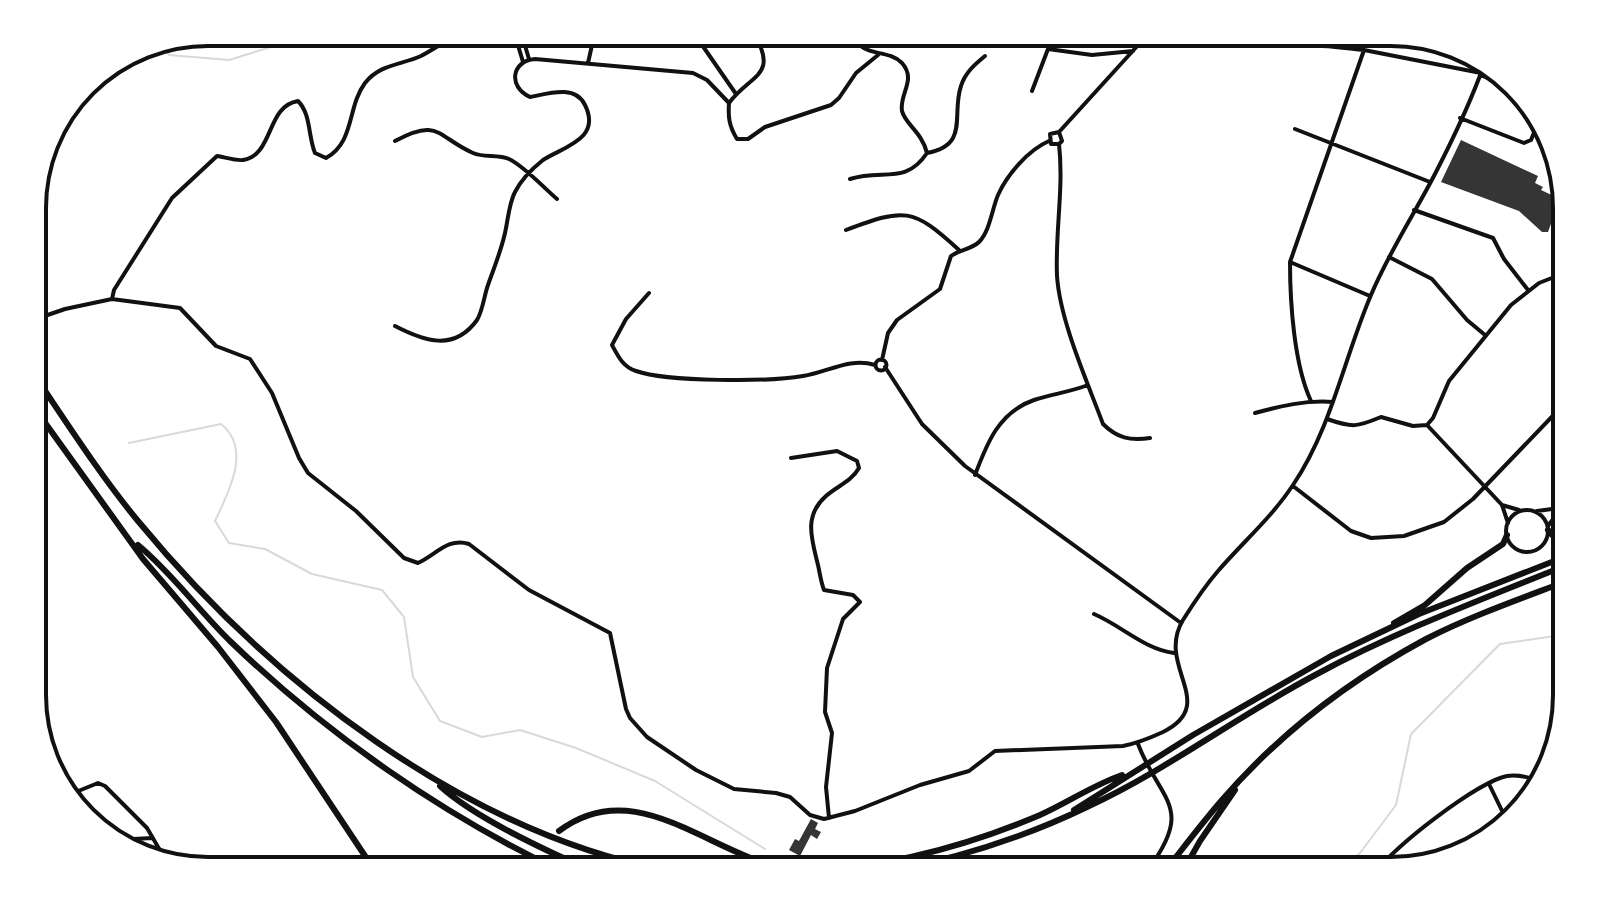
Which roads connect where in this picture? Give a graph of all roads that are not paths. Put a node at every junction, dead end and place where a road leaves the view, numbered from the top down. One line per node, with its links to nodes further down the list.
1 (437, 46): 43 (street)
2 (518, 46): 15 (street)
3 (525, 46): 14 (street)
4 (592, 46): 16 (street)
5 (702, 46): 19 (street)
6 (760, 46): 19 (street)
7 (859, 46): 12 (street)
8 (1139, 46): 10 (street)
9 (1292, 46): 11 (street)
10 (1135, 50): 18 (street); 23 (street)
11 (1364, 50): 17 (street); 28 (street)
12 (878, 55): 20 (street); 29 (street)
13 (985, 56): 29 (street)
14 (529, 59): 15 (street); 16 (street)
15 (523, 62): 30 (street)
16 (588, 63): 20 (street)
17 (1481, 74): 21 (street)
18 (1032, 91)
19 (736, 94): 20 (street)
20 (729, 103)
21 (1460, 118): 24 (street); 32 (street)
22 (1295, 129): 28 (street)
23 (1059, 132): 26 (street); 27 (street)
24 (1534, 133)
25 (395, 141): 30 (street)
26 (1049, 141): 27 (street); 36 (street)
27 (1059, 144): 50 (street)
28 (1330, 144): 32 (street); 38 (street)
29 (927, 153): 31 (street)
30 (528, 175): 33 (street); 45 (street)
31 (850, 179)
32 (1430, 182): 34 (street)
33 (557, 199)
34 (1414, 210): 37 (street); 40 (street)
35 (846, 230): 36 (street)
36 (959, 250): 47 (street)
37 (1389, 257): 42 (street); 46 (street)
38 (1290, 262): 42 (street); 52 (street)
39 (1553, 279): 40 (street)
40 (1528, 290): 46 (street)
41 (649, 293): 48 (street)
42 (1370, 296): 53 (street)
43 (112, 299): 44 (street); 90 (street)
44 (46, 316)
45 (395, 326)
46 (1485, 335): 58 (street)
47 (882, 360): 48 (street); 49 (street)
48 (875, 365): 49 (street)
49 (885, 367): 61 (street)
50 (1088, 385): 59 (street); 61 (street)
51 (46, 391): 84 (highway)
52 (1311, 401): 53 (street); 54 (street)
53 (1333, 402): 56 (street)
54 (1255, 413)
55 (1553, 416): 63 (street)
56 (1327, 419): 58 (street); 62 (street)
57 (46, 425): 73 (highway)
58 (1427, 425): 63 (street)
59 (1150, 438)
60 (791, 458): 90 (street)
61 (975, 475): 78 (street)
62 (1293, 486): 63 (street); 78 (street)
63 (1484, 487): 64 (street)
64 (1502, 505): 66 (street); 69 (street)
65 (1553, 509): 67 (street)
66 (1522, 510): 67 (street); 69 (street)
67 (1534, 511): 70 (street)
68 (1553, 522): 70 (street)
69 (1508, 523): 71 (street)
70 (1548, 528): 71 (street); 72 (highway)
71 (1507, 535): 79 (highway)
72 (1553, 536)
73 (132, 540): 95 (highway); 96 (highway)
74 (1553, 562): 79 (highway)
75 (1553, 571): 89 (highway)
76 (1553, 587): 86 (highway)
77 (1094, 614): 80 (street)
78 (1181, 623): 80 (street)
79 (1387, 629): 82 (highway)
80 (1174, 653): 81 (street)
81 (1137, 743): 90 (street); 102 (street)
82 (1133, 771): 89 (highway); 100 (highway)
83 (1530, 779): 85 (street)
84 (438, 783): 97 (highway); 98 (highway)
85 (1488, 783): 88 (street); 105 (street)
86 (1239, 784): 103 (highway); 104 (highway)
87 (78, 791): 92 (street)
88 (1503, 812)
89 (1068, 814): 101 (highway)
90 (829, 818)
91 (559, 831): 99 (highway)
92 (152, 838): 93 (street); 94 (street)
93 (134, 839)
94 (159, 849)
95 (366, 857)
96 (535, 857)
97 (564, 857)
98 (614, 857)
99 (747, 857)
100 (903, 857)
101 (954, 857)
102 (1157, 857)
103 (1176, 857)
104 (1191, 857)
105 (1389, 857)

